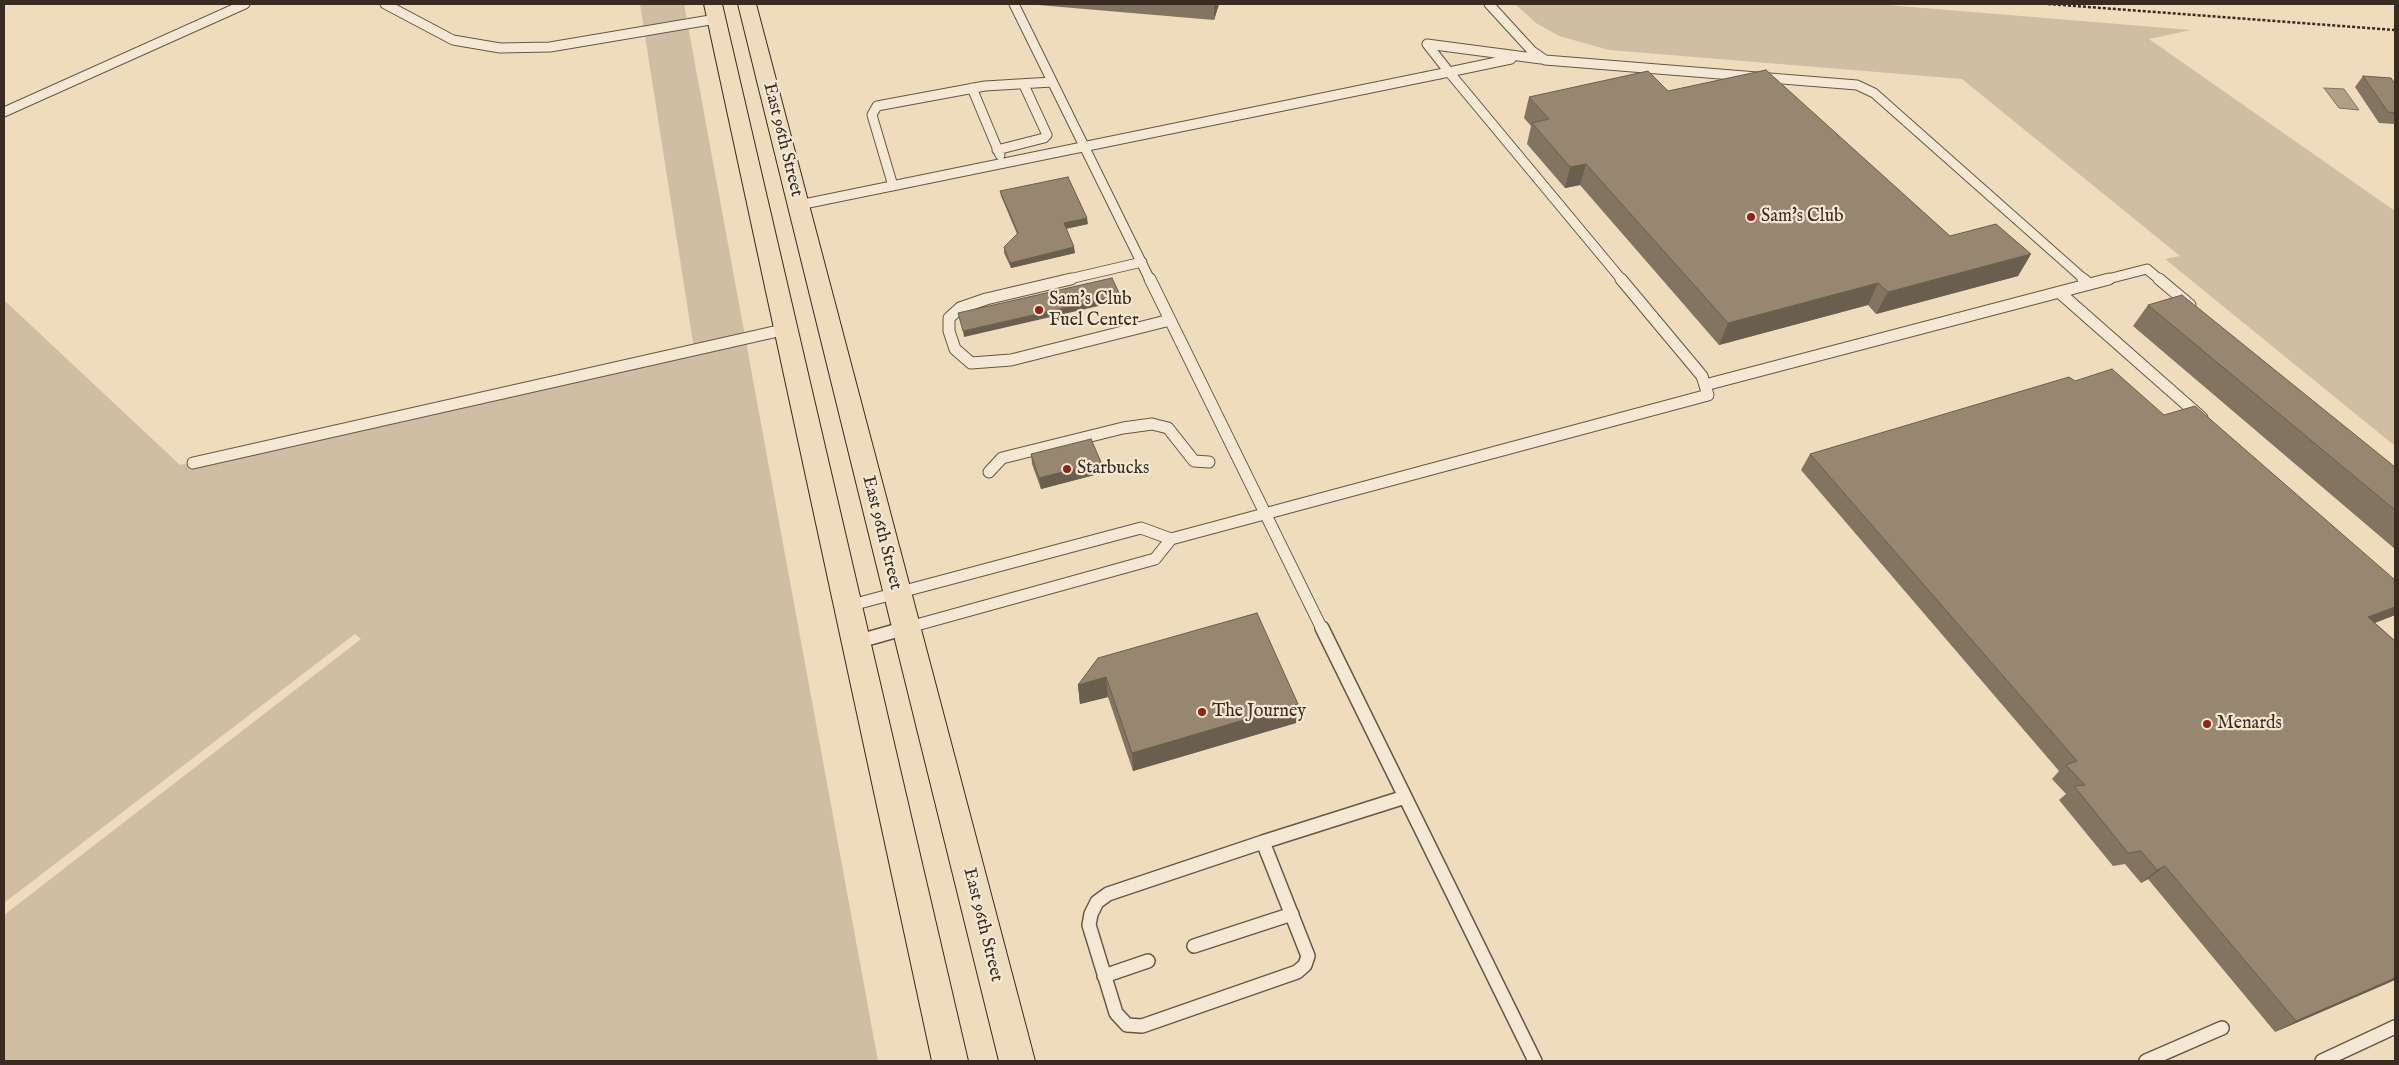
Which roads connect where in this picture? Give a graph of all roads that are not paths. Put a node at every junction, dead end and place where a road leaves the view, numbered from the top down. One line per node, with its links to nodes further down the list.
1 (245, 4): 13 (lane)
2 (385, 4): 6 (lane)
3 (747, 4): 14 (main road, East 96th Street)
4 (1014, 4): 10 (lane)
5 (1489, 4): 8 (lane)
6 (715, 11): 14 (main road); 25 (main road, East 96th Street)
7 (1520, 57): 8 (lane); 9 (lane); 9 (lane)
8 (1544, 60): 21 (lane)
9 (1449, 72): 15 (lane); 26 (lane)
10 (1052, 82): 11 (lane); 15 (lane)
11 (1024, 85): 12 (lane); 16 (lane)
12 (972, 88): 16 (lane); 18 (lane)
13 (4, 112)
14 (777, 119): 19 (main road, East 96th Street)
15 (1085, 147): 17 (lane); 20 (lane)
16 (998, 150): 17 (lane)
17 (1003, 164): 18 (lane)
18 (893, 186): 19 (lane)
19 (799, 205): 33 (main road, East 96th Street)
20 (1142, 262): 24 (lane); 24 (lane)
21 (2089, 284): 22 (lane); 23 (lane)
22 (2059, 292): 26 (lane); 27 (lane)
23 (2200, 312)
24 (1170, 320): 31 (lane)
25 (787, 329): 29 (lane); 34 (main road, East 96th Street)
26 (1705, 385): 31 (lane)
27 (2208, 422)
28 (1209, 462): 30 (lane)
29 (193, 463)
30 (989, 472)
31 (1266, 514): 32 (lane); 37 (lane)
32 (1171, 538): 33 (lane); 35 (lane)
33 (896, 592): 34 (lane); 35 (main road, East 96th Street)
34 (848, 606): 36 (main road, East 96th Street)
35 (905, 628): 36 (lane); 46 (main road, East 96th Street)
36 (856, 642): 45 (main road, East 96th Street)
37 (1405, 797): 38 (lane); 47 (lane)
38 (1263, 842): 39 (lane); 42 (lane)
39 (1292, 914): 40 (lane); 42 (lane)
40 (1194, 946)
41 (1148, 961): 42 (lane)
42 (1104, 976)
43 (2395, 1027): 49 (lane)
44 (2222, 1028): 48 (lane)
45 (950, 1061)
46 (1017, 1061)
47 (1535, 1061)
48 (2146, 1061)
49 (2322, 1061)

